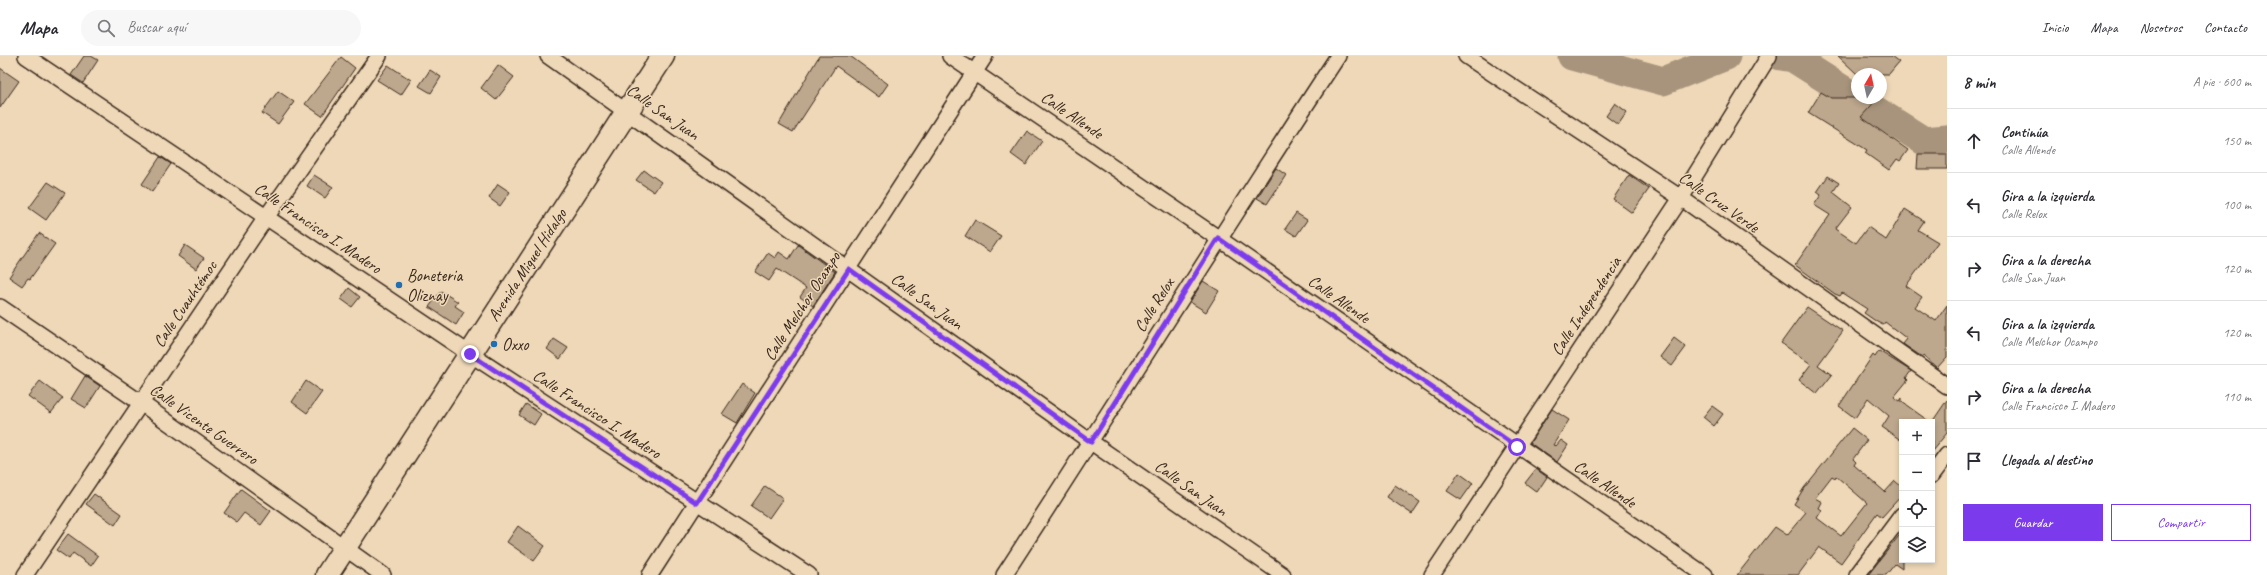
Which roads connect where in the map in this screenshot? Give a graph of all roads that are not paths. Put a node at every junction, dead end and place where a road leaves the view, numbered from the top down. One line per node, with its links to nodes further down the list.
1 (26, 56): 13 (street, Calle Francisco I. Madero)
2 (379, 56): 13 (street, Calle Cuauhtémoc)
3 (548, 56): 11 (street, Calle San Juan)
4 (662, 56): 11 (main road, Avenida Miguel Hidalgo)
5 (950, 56): 10 (street, Calle Allende)
6 (985, 56): 10 (street, Calle Melchor Ocampo)
7 (1338, 56): 14 (street, Calle Relox)
8 (1466, 56): 12 (street, Calle Cruz Verde)
9 (1769, 56): 12 (street, Calle Independencia)
10 (974, 72): 14 (street, Calle Allende); 15 (street, Calle Melchor Ocampo)
11 (627, 110): 15 (street, Calle San Juan); 17 (main road, Avenida Miguel Hidalgo)
12 (1681, 198): 18 (street, Calle Cruz Verde); 21 (street, Calle Independencia)
13 (267, 216): 17 (street, Calle Francisco I. Madero); 19 (street, Calle Cuauhtémoc)
14 (1218, 238): 20 (street, Calle Relox); 21 (street, Calle Allende)
15 (849, 269): 20 (street, Calle San Juan); 24 (street, Calle Melchor Ocampo)
16 (0, 308): 19 (street, Calle Vicente Guerrero)
17 (470, 354): 24 (street, Calle Francisco I. Madero); 26 (main road, Avenida Miguel Hidalgo)
18 (1947, 386)
19 (141, 403): 26 (street, Calle Vicente Guerrero); 27 (street, Calle Cuauhtémoc)
20 (1091, 442): 32 (street, Calle Relox); 33 (street, Calle San Juan)
21 (1517, 447): 34 (street, Calle Independencia); 35 (street, Calle Allende)
22 (1947, 455): 23 (street)
23 (1935, 471)
24 (697, 503): 30 (street, Calle Melchor Ocampo); 31 (street, Calle Francisco I. Madero)
25 (1899, 519): 36 (street)
26 (344, 548): 28 (main road, Avenida Miguel Hidalgo); 29 (street, Calle Vicente Guerrero)
27 (25, 575)
28 (327, 575)
29 (383, 575)
30 (650, 575)
31 (809, 575)
32 (1004, 575)
33 (1283, 575)
34 (1432, 575)
35 (1705, 575)
36 (1857, 575)

